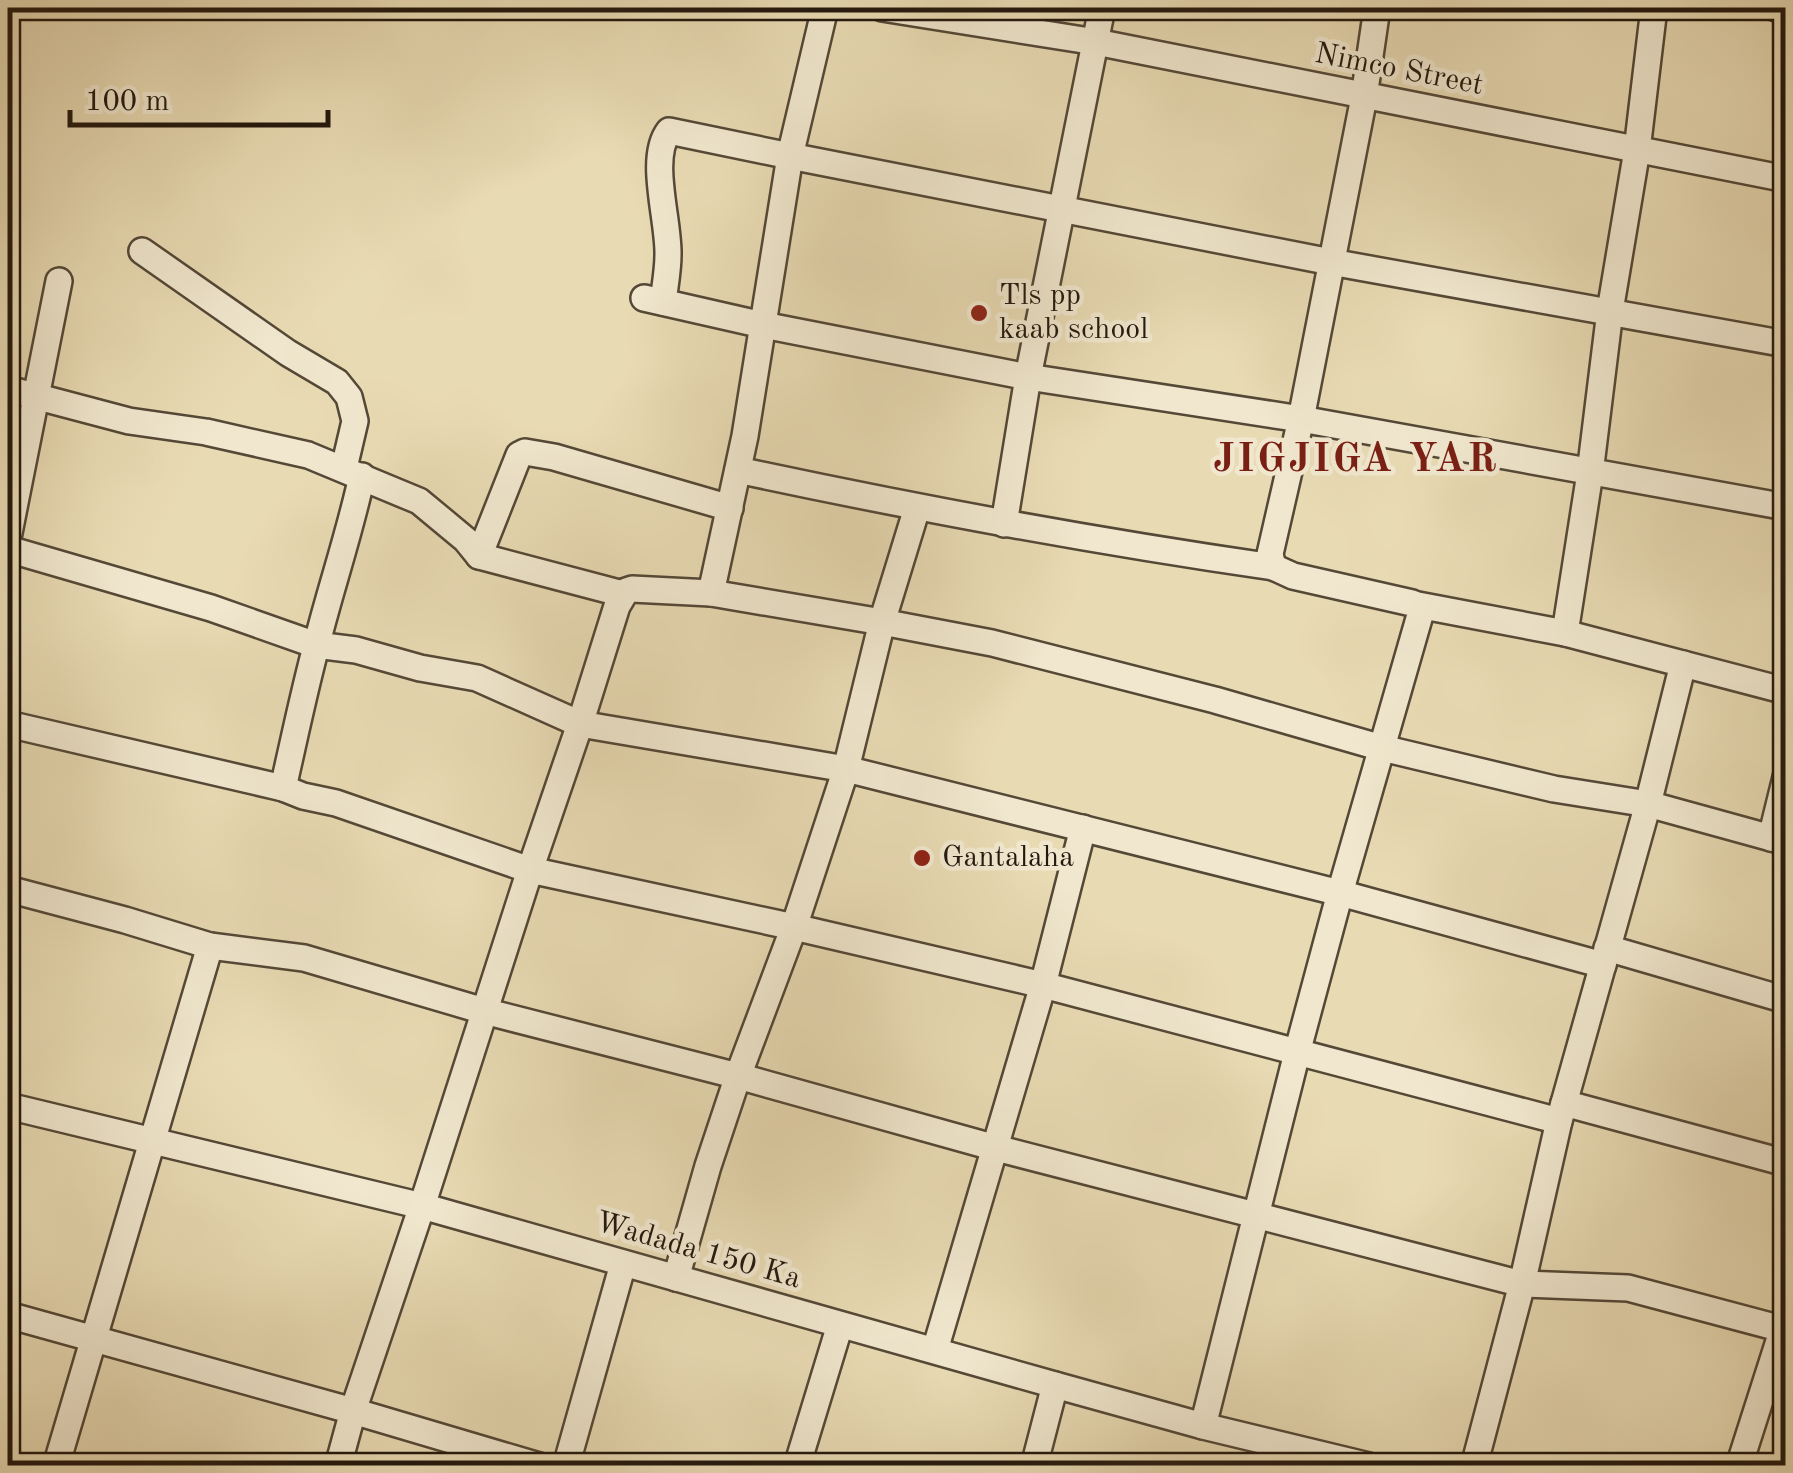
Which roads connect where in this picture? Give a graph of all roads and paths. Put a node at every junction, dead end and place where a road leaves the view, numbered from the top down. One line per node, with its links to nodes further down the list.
1 (825, 8): 11 (street)
2 (882, 8): 8 (street, Nimco Street)
3 (1102, 8): 8 (street)
4 (1377, 8): 9 (street)
5 (1654, 8): 10 (street)
6 (1776, 8): 7 (street)
7 (1786, 9)
8 (1096, 42): 9 (street, Nimco Street); 13 (street)
9 (1364, 97): 10 (street, Nimco Street); 15 (street)
10 (1636, 150): 12 (street, Nimco Street); 17 (street)
11 (790, 156): 13 (street); 18 (street); 18 (street)
12 (1786, 179)
13 (1062, 208): 15 (street); 20 (street)
14 (142, 252): 25 (street)
15 (1331, 262): 17 (street); 23 (street)
16 (59, 281): 22 (street)
17 (1610, 311): 19 (street); 26 (street)
18 (763, 325): 20 (street); 24 (street)
19 (1786, 344)
20 (1028, 376): 23 (street); 30 (street)
21 (8, 389): 22 (street)
22 (37, 396): 25 (street); 31 (street)
23 (1302, 419): 26 (street); 34 (street)
24 (738, 470): 28 (street); 29 (street)
25 (353, 472): 33 (street); 40 (street)
26 (1590, 473): 27 (street); 39 (street)
27 (1786, 506)
28 (730, 508): 33 (street); 35 (street)
29 (917, 508): 30 (street); 38 (street)
30 (1004, 524): 34 (street)
31 (8, 538)
32 (8, 549): 40 (street)
33 (480, 556): 36 (street)
34 (1273, 567): 37 (street)
35 (711, 593): 36 (street); 38 (street)
36 (623, 594): 44 (street)
37 (1418, 605): 39 (street); 45 (street)
38 (882, 622): 45 (street); 46 (street)
39 (1564, 632): 41 (street)
40 (316, 644): 44 (street); 48 (street)
41 (1683, 664): 42 (street); 49 (street)
42 (1786, 691)
43 (8, 724): 48 (street)
44 (580, 724): 46 (street); 52 (street)
45 (1382, 748): 49 (street); 54 (street)
46 (846, 769): 50 (street); 55 (street)
47 (1786, 777): 51 (street)
48 (284, 788): 52 (street)
49 (1648, 804): 51 (street); 57 (street)
50 (1083, 828): 54 (street); 58 (street)
51 (1778, 840)
52 (530, 870): 55 (street); 60 (street)
53 (8, 890): 56 (street)
54 (1340, 893): 57 (street); 61 (street)
55 (794, 927): 58 (street); 62 (street)
56 (210, 946): 60 (street); 65 (street)
57 (1605, 956): 59 (street); 64 (street)
58 (1042, 985): 61 (street); 66 (street)
59 (1786, 1000)
60 (484, 1010): 62 (street); 68 (street)
61 (1297, 1053): 64 (street); 69 (street)
62 (738, 1076): 66 (street); 71 (street)
63 (8, 1106): 65 (street, Wadada 150 Ka)
64 (1562, 1112): 67 (street); 72 (street)
65 (153, 1142): 68 (street, Wadada 150 Ka); 76 (street)
66 (996, 1148): 69 (street); 77 (street)
67 (1786, 1163)
68 (422, 1206): 70 (street, Wadada 150 Ka); 79 (street)
69 (1255, 1216): 72 (street); 80 (street)
70 (623, 1264): 71 (street, Wadada 150 Ka); 85 (street)
71 (676, 1278): 74 (street, Wadada 150 Ka)
72 (1522, 1284): 75 (street); 89 (street)
73 (8, 1316): 76 (street)
74 (840, 1326): 77 (street, Wadada 150 Ka); 86 (street)
75 (1785, 1326): 90 (street)
76 (93, 1339): 79 (street); 82 (street)
77 (935, 1350): 78 (street, Wadada 150 Ka)
78 (1055, 1386): 80 (street, Wadada 150 Ka); 87 (street)
79 (353, 1411): 83 (street); 84 (street)
80 (1203, 1426): 81 (street, Wadada 150 Ka)
81 (1296, 1457): 88 (street, Wadada 150 Ka)
82 (56, 1466)
83 (338, 1466)
84 (540, 1466)
85 (566, 1466)
86 (797, 1466)
87 (1034, 1466)
88 (1369, 1466)
89 (1474, 1466)
90 (1739, 1466)

